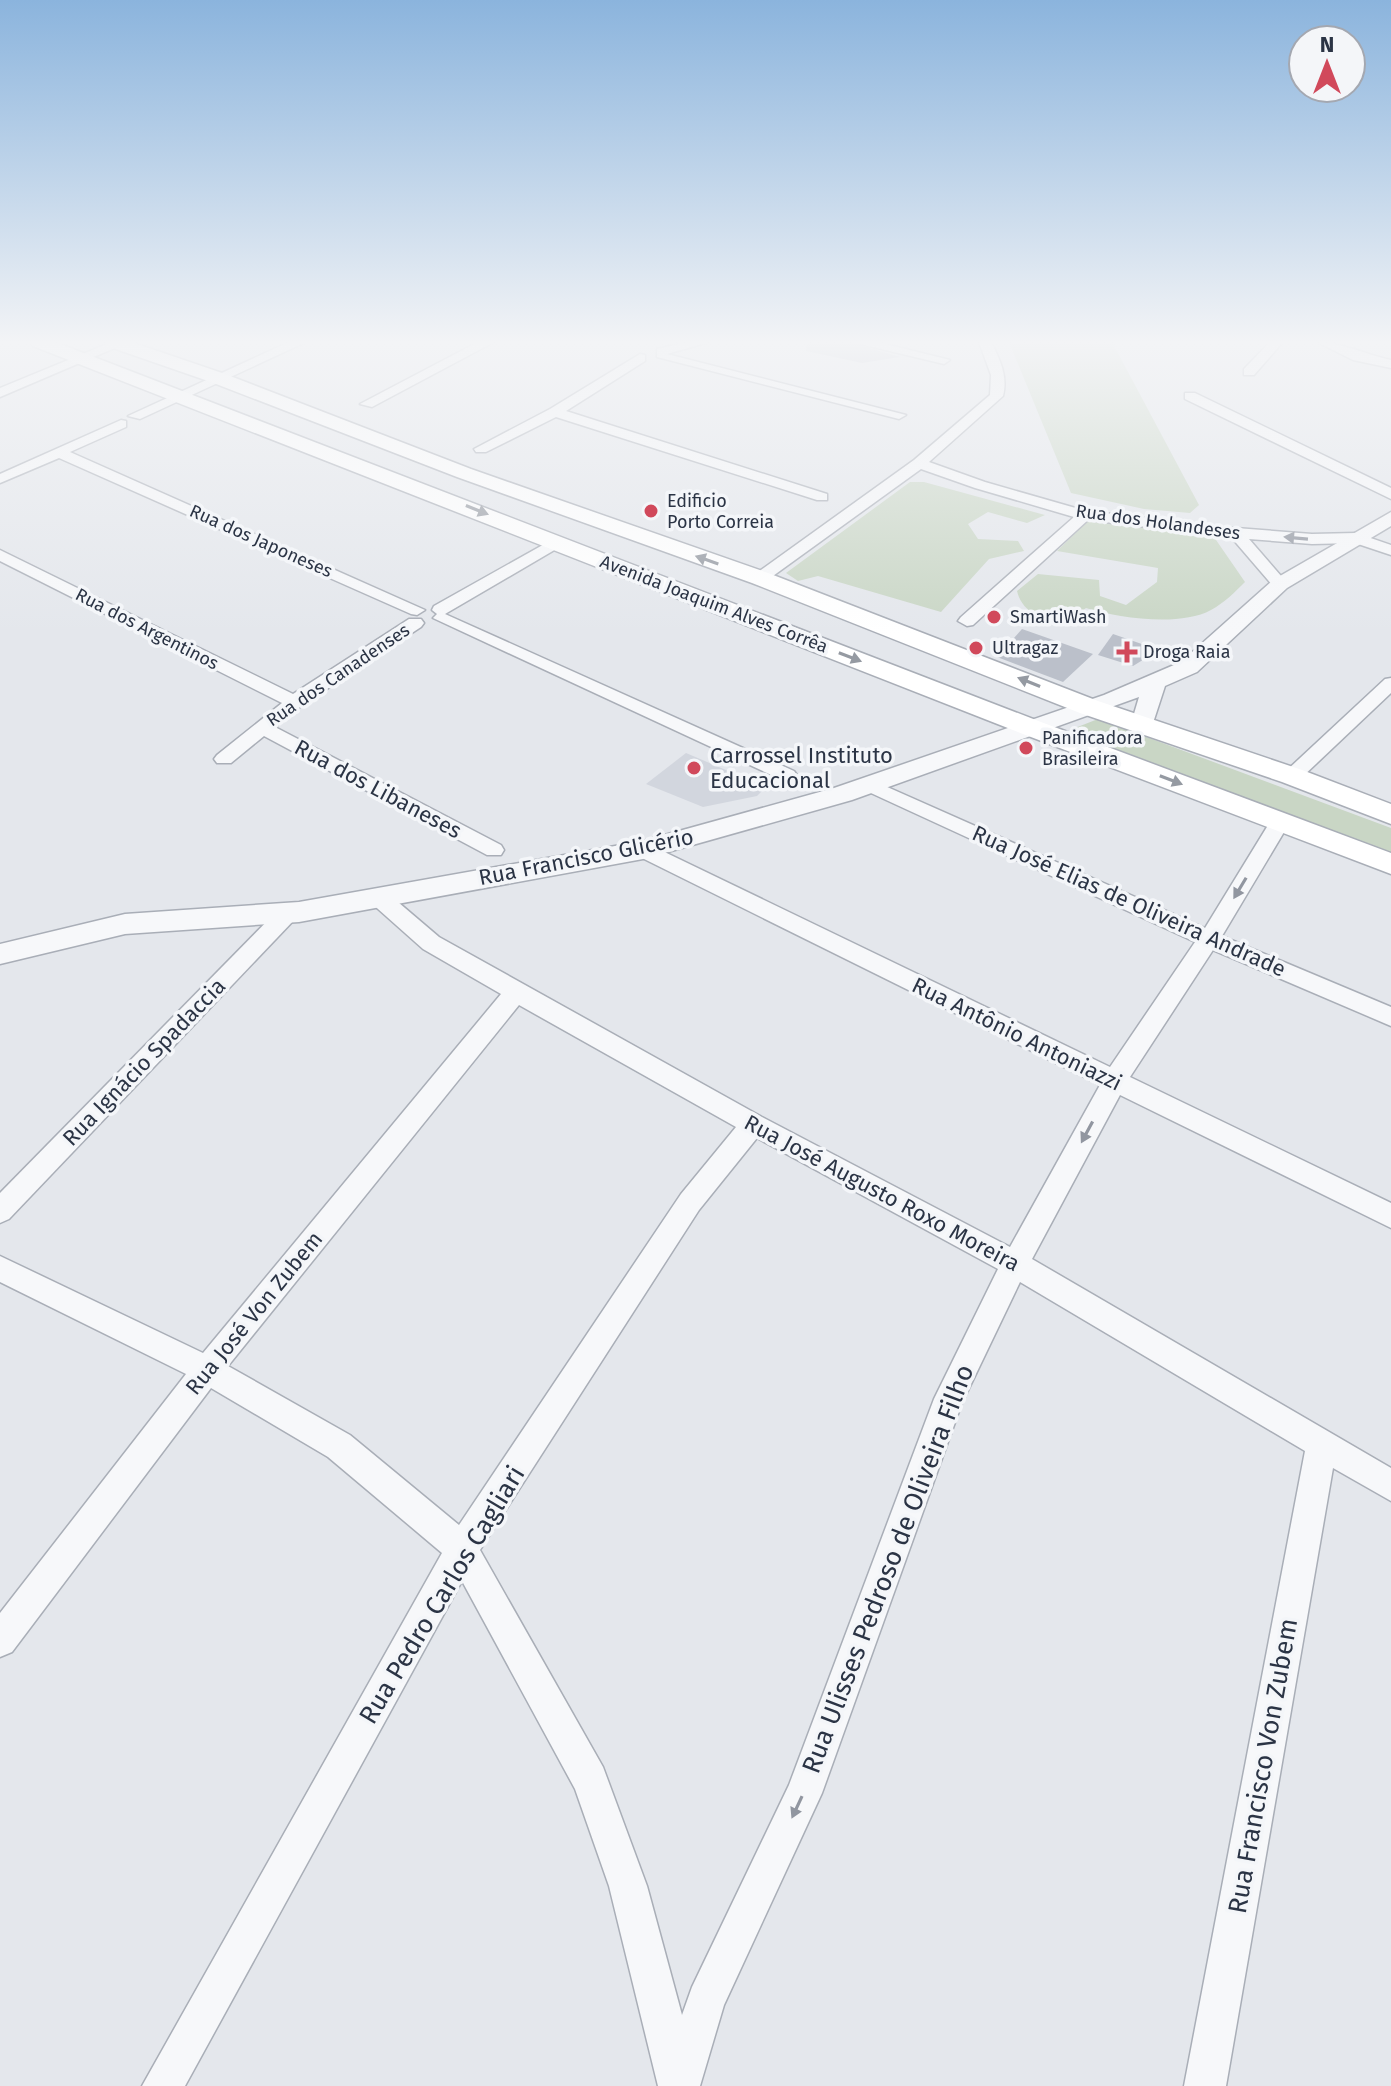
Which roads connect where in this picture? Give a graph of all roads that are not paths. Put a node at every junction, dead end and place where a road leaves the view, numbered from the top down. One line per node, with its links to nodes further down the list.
1 (89, 439): 9 (street)
2 (293, 439): 13 (main road, Avenida Joaquim Alves Corrêa)
3 (377, 439): 11 (main road, Avenida Joaquim Alves Corrêa)
4 (500, 439): 8 (street)
5 (641, 439): 15 (street)
6 (946, 439): 10 (street)
7 (1279, 439): 14 (street)
8 (481, 449)
9 (60, 453): 12 (street); 27 (street, Rua dos Japoneses)
10 (919, 463): 16 (street, Rua dos Holandeses); 24 (street)
11 (464, 473): 13 (main road); 17 (main road, Avenida Joaquim Alves Corrêa)
12 (0, 479)
13 (423, 489): 21 (main road, Avenida Joaquim Alves Corrêa, one-way to 21)
14 (1391, 494)
15 (822, 497)
16 (1085, 515): 19 (street, Rua dos Holandeses); 28 (street)
17 (582, 516): 21 (main road); 24 (main road, Avenida Joaquim Alves Corrêa, one-way to 17)
18 (1391, 518): 20 (street, Rua Francisco Glicério)
19 (1236, 533): 20 (street, Rua dos Holandeses, one-way to 19); 25 (street)
20 (1356, 538): 22 (street); 25 (street, Rua Francisco Glicério)
21 (557, 542): 26 (street); 35 (main road, Avenida Joaquim Alves Corrêa, one-way to 35)
22 (1391, 550)
23 (0, 555): 31 (street, Rua dos Argentinos)
24 (760, 578): 32 (main road, Avenida Joaquim Alves Corrêa, one-way to 24)
25 (1280, 584): 29 (street, Rua Francisco Glicério)
26 (441, 614): 27 (street); 37 (street)
27 (416, 616): 31 (street, Rua dos Canadenses)
28 (967, 621)
29 (1154, 683): 32 (street, Rua Francisco Glicério); 33 (street)
30 (1391, 683): 38 (street)
31 (294, 702): 34 (street, Rua dos Canadenses)
32 (1089, 707): 33 (main road, Avenida Joaquim Alves Corrêa); 35 (street, Rua Francisco Glicério)
33 (1143, 724): 38 (main road, Avenida Joaquim Alves Corrêa)
34 (262, 727): 36 (street, Rua dos Canadenses); 42 (street, Rua dos Libaneses)
35 (1032, 728): 39 (street, Rua Francisco Glicério); 41 (main road, Avenida Joaquim Alves Corrêa, one-way to 41)
36 (224, 759)
37 (787, 775)
38 (1292, 776): 40 (main road, Avenida Joaquim Alves Corrêa)
39 (867, 784): 43 (street, Rua Francisco Glicério); 47 (street, Rua José Elias de Oliveira Andrade)
40 (1391, 815)
41 (1280, 822): 44 (main road, Avenida Joaquim Alves Corrêa); 47 (street, Rua Ulisses Pedroso de Oliveira Filho, one-way to 47)
42 (494, 850)
43 (643, 850): 45 (street, Rua Francisco Glicério); 51 (street, Rua Antônio Antoniazzi)
44 (1391, 864)
45 (377, 896): 46 (street, Rua Francisco Glicério); 49 (street, Rua José Augusto Roxo Moreira)
46 (288, 913): 48 (street, Rua Francisco Glicério); 53 (street, Rua Ignácio Spadaccia)
47 (1209, 939): 50 (street, Rua José Elias de Oliveira Andrade); 51 (street, Rua Ulisses Pedroso de Oliveira Filho)
48 (0, 954)
49 (516, 992): 52 (street, Rua José Augusto Roxo Moreira); 57 (street, Rua José Von Zubem)
50 (1391, 1017)
51 (1114, 1082): 54 (street, Rua Antônio Antoniazzi); 55 (street, Rua Ulisses Pedroso de Oliveira Filho, one-way to 55)
52 (753, 1124): 55 (street, Rua José Augusto Roxo Moreira); 60 (street, Rua Pedro Carlos Cagliari)
53 (0, 1211)
54 (1391, 1216)
55 (1015, 1264): 58 (street, Rua José Augusto Roxo Moreira); 62 (street, Rua Ulisses Pedroso de Oliveira Filho, one-way to 62)
56 (0, 1268): 57 (street)
57 (207, 1370): 60 (street); 61 (street, Rua José Von Zubem)
58 (1321, 1446): 59 (street, Rua José Augusto Roxo Moreira); 64 (street, Rua Francisco Von Zubem)
59 (1391, 1485)
60 (462, 1549): 62 (street); 63 (street, Rua Pedro Carlos Cagliari)
61 (0, 1640)
62 (680, 2085)
63 (163, 2086)
64 (1205, 2086)

